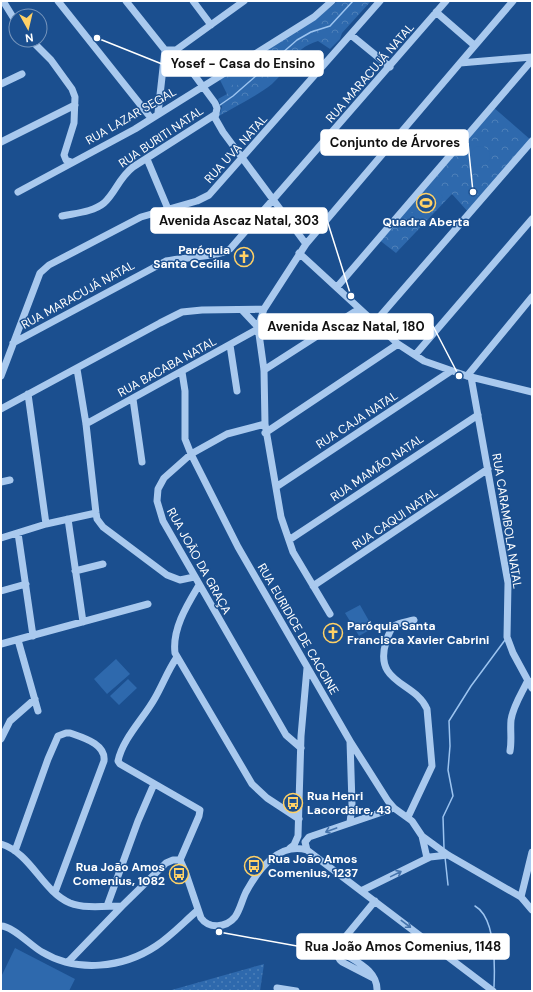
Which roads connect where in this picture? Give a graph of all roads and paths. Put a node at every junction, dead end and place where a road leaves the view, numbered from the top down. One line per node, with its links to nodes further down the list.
1 (58, 1): 26 (street)
2 (126, 1): 14 (street)
3 (193, 1): 10 (street)
4 (244, 1): 10 (street)
5 (332, 1): 22 (street, RUA LAZAR SEGAL)
6 (446, 1): 9 (street, RUA MARACUJÁ NATAL)
7 (513, 1): 12 (street)
8 (378, 2): 11 (street, RUA UVA NATAL)
9 (436, 12): 12 (street); 19 (street, RUA MARACUJÁ NATAL)
10 (210, 25): 15 (street)
11 (351, 35): 19 (street); 30 (street, RUA UVA NATAL)
12 (474, 46): 18 (street)
13 (39, 48): 23 (street)
14 (165, 50): 15 (street); 24 (street)
15 (176, 50): 22 (street)
16 (532, 57): 18 (street)
17 (532, 60): 39 (street)
18 (460, 63): 37 (street)
19 (390, 67): 33 (street, RUA MARACUJÁ NATAL)
20 (22, 74): 21 (street)
21 (1, 84)
22 (203, 87): 24 (street, RUA LAZAR SEGAL); 25 (street)
23 (75, 105): 28 (street); 31 (street)
24 (158, 113): 26 (street, RUA LAZAR SEGAL)
25 (216, 114): 29 (street, RUA BURITI NATAL); 30 (street)
26 (151, 118): 31 (street, RUA LAZAR SEGAL)
27 (532, 140): 44 (street)
28 (1, 142)
29 (147, 159): 34 (street); 35 (street, RUA BURITI NATAL)
30 (242, 159): 33 (street); 34 (street, RUA UVA NATAL)
31 (71, 162): 32 (street, RUA LAZAR SEGAL)
32 (18, 192)
33 (273, 199): 37 (street); 46 (street, RUA MARACUJÁ NATAL)
34 (168, 209): 46 (street, RUA UVA NATAL)
35 (62, 216)
36 (532, 219): 49 (street)
37 (306, 244): 38 (street)
38 (299, 252): 39 (street); 41 (street)
39 (337, 286): 42 (street)
40 (532, 297): 55 (street)
41 (264, 309): 43 (street); 45 (street)
42 (359, 309): 44 (street); 51 (street)
43 (242, 310): 45 (street); 50 (street)
44 (375, 322): 48 (street)
45 (258, 328): 47 (street, RUA BACABA NATAL); 51 (street)
46 (13, 343): 54 (street, RUA UVA NATAL)
47 (230, 344): 53 (street, RUA BACABA NATAL); 56 (street)
48 (398, 344): 49 (street); 64 (street)
49 (414, 356): 52 (street)
50 (77, 369): 58 (street); 62 (street)
51 (264, 370): 63 (street)
52 (451, 371): 55 (street); 70 (street, RUA CAJA NATAL)
53 (182, 372): 59 (street, RUA BACABA NATAL); 65 (street, RUA EURIDICE DE CACCINE)
54 (1, 376)
55 (469, 377): 57 (street); 61 (street, RUA CARAMBOLA NATAL)
56 (237, 392)
57 (532, 392)
58 (28, 394): 60 (street); 73 (street)
59 (133, 399): 62 (street, RUA BACABA NATAL); 66 (street)
60 (1, 409)
61 (478, 414): 67 (street, RUA CARAMBOLA NATAL); 76 (street, RUA MAMÃO NATAL)
62 (86, 424): 71 (street)
63 (265, 424): 64 (street); 65 (street, RUA JOÃO DA GRAÇA)
64 (266, 433): 70 (street)
65 (191, 454): 79 (street, RUA JOÃO DA GRAÇA); 92 (street, RUA EURIDICE DE CACCINE)
66 (142, 462)
67 (488, 469): 82 (street, RUA CAQUI NATAL); 93 (street, RUA CARAMBOLA NATAL)
68 (10, 480): 69 (street)
69 (1, 482)
70 (276, 487): 76 (street)
71 (96, 513): 72 (street); 79 (street)
72 (68, 519): 73 (street); 78 (street)
73 (46, 524): 74 (street)
74 (18, 534): 75 (street); 80 (street)
75 (1, 538)
76 (289, 540): 82 (street)
77 (103, 564): 78 (street)
78 (75, 571): 87 (street)
79 (194, 577): 81 (street, RUA JOÃO DA GRAÇA)
80 (26, 584): 83 (street); 88 (street)
81 (199, 585): 91 (street); 100 (street, RUA JOÃO DA GRAÇA)
82 (313, 586): 85 (street)
83 (1, 591)
84 (148, 604): 87 (street)
85 (330, 614)
86 (414, 620): 104 (street)
87 (83, 622): 88 (street)
88 (32, 636): 89 (street)
89 (18, 640): 90 (street); 95 (street)
90 (1, 644)
91 (177, 657): 102 (street); 105 (street)
92 (307, 668): 99 (street, RUA EURIDICE DE CACCINE); 100 (street)
93 (528, 680): 94 (street, RUA CARAMBOLA NATAL); 101 (street)
94 (532, 688)
95 (35, 700): 96 (street); 97 (street)
96 (38, 711)
97 (4, 722): 98 (street)
98 (1, 739)
99 (350, 740): 103 (street); 106 (street, RUA EURIDICE DE CACCINE)
100 (301, 748): 105 (street)
101 (510, 751)
102 (154, 784): 116 (street); 121 (street)
103 (394, 808): 104 (street); 106 (street)
104 (408, 817): 108 (street)
105 (299, 818): 109 (street)
106 (350, 823): 107 (street, one-way to 107)
107 (314, 835): 109 (street); 111 (street)
108 (422, 836): 114 (street); 115 (street)
109 (297, 842): 111 (street); 123 (street)
110 (1, 844): 112 (street)
111 (307, 850): 117 (street)
112 (15, 851): 118 (street); 118 (street)
113 (532, 852): 119 (street)
114 (448, 855): 115 (street); 119 (street)
115 (427, 858): 117 (street, one-way to 115)
116 (180, 860): 122 (street); 123 (street)
117 (361, 891): 120 (street)
118 (55, 892): 121 (street)
119 (521, 897): 124 (street)
120 (375, 901): 126 (street); 132 (street, one-way to 132)
121 (107, 906): 122 (street)
122 (122, 906): 127 (street)
123 (198, 910): 127 (street)
124 (532, 910)
125 (1, 926): 127 (street)
126 (348, 937): 128 (street); 128 (street)
127 (68, 962)
128 (373, 978): 131 (street)
129 (277, 988): 130 (street)
130 (296, 991)
131 (377, 991)
132 (493, 991)

